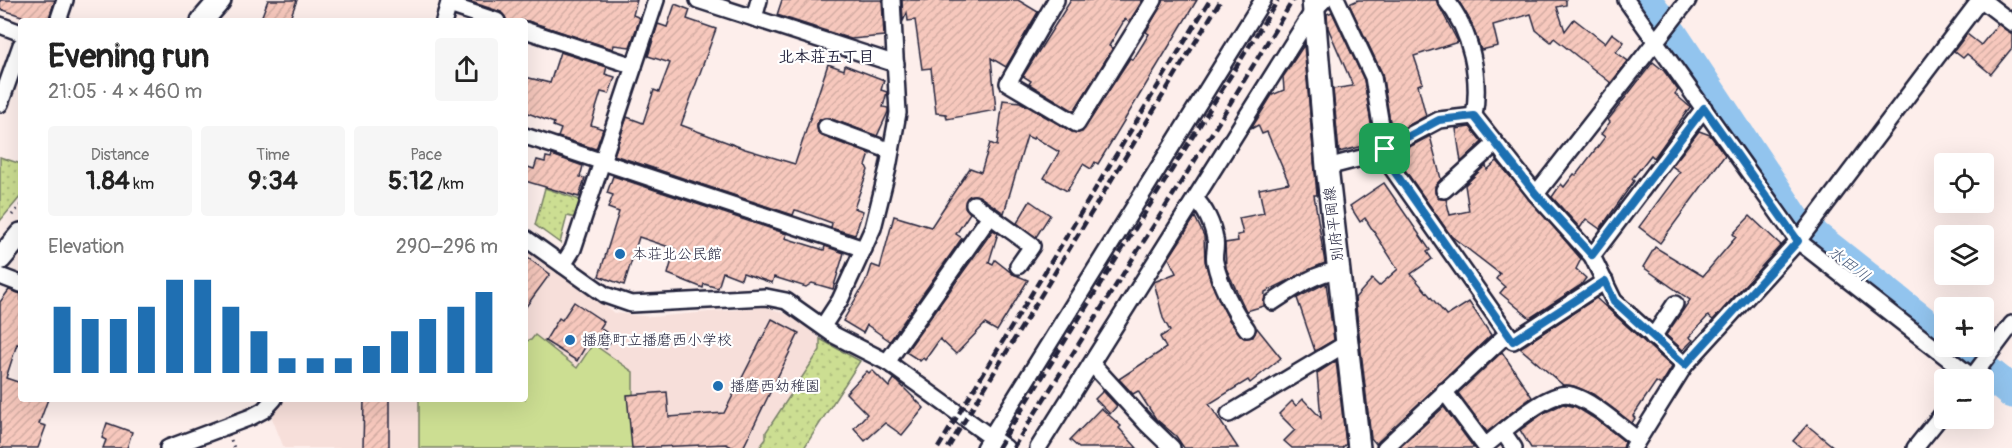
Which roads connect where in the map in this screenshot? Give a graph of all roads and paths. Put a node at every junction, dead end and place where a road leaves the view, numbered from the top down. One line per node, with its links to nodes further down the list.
1 (65, 0): 17 (street)
2 (220, 0): 18 (main road)
3 (656, 0): 29 (street)
4 (698, 0): 21 (street)
5 (759, 0): 21 (street)
6 (892, 0): 28 (street)
7 (1056, 0): 8 (street)
8 (1154, 0)
9 (1263, 0): 75 (street)
10 (1337, 0): 36 (street)
11 (1446, 0): 32 (street)
12 (1626, 0): 26 (street)
13 (1688, 0): 26 (street)
14 (1981, 0): 22 (street); 47 (street)
15 (449, 3): 19 (street); 20 (street)
16 (1317, 4): 39 (main road, 別府平岡線); 42 (street)
17 (59, 18)
18 (205, 18)
19 (445, 18)
20 (489, 18)
21 (754, 18): 28 (street)
22 (2012, 23)
23 (0, 25): 25 (street)
24 (528, 31): 29 (street)
25 (18, 32)
26 (1657, 40): 31 (street); 41 (street)
27 (18, 53): 30 (street)
28 (896, 64): 37 (street)
29 (634, 66): 38 (street)
30 (0, 104)
31 (1704, 108): 47 (street); 49 (street)
32 (1474, 116): 35 (street); 36 (street)
33 (826, 127): 37 (street)
34 (528, 137): 38 (street)
35 (1495, 144): 40 (street); 41 (street)
36 (1385, 149): 39 (street); 62 (street)
37 (891, 150): 48 (street)
38 (602, 162): 48 (street); 51 (street)
39 (1327, 167): 53 (main road, 別府平岡線)
40 (1444, 190)
41 (1536, 194): 49 (street)
42 (1195, 199): 61 (street); 66 (street)
43 (974, 204): 44 (street)
44 (990, 216): 52 (street); 65 (street)
45 (18, 238): 50 (main road)
46 (528, 240): 51 (street)
47 (1798, 241): 67 (street); 68 (street)
48 (864, 249): 60 (street)
49 (1592, 255): 55 (street)
50 (0, 259)
51 (563, 265): 60 (street)
52 (1018, 266)
53 (1339, 270): 57 (street); 64 (main road, 別府平岡線)
54 (0, 276): 56 (street)
55 (1605, 281): 62 (street); 63 (street)
56 (18, 283)
57 (1273, 302)
58 (1676, 304): 63 (street)
59 (2012, 324): 69 (street)
60 (823, 326): 65 (street)
61 (1247, 329)
62 (1507, 334): 70 (street)
63 (1653, 337): 67 (street)
64 (1347, 343): 72 (street); 81 (main road, 別府平岡線)
65 (887, 362): 75 (street)
66 (1092, 364): 79 (street); 80 (street)
67 (1685, 365): 76 (street)
68 (1960, 369)
69 (1978, 369)
70 (1444, 391): 74 (street); 82 (street)
71 (271, 402): 77 (street)
72 (1229, 414)
73 (1934, 424): 84 (street)
74 (1503, 432): 76 (street); 83 (street)
75 (987, 443): 78 (street)
76 (1635, 443)
77 (168, 448)
78 (1006, 448)
79 (1038, 448)
80 (1172, 448)
81 (1359, 448)
82 (1385, 448)
83 (1514, 448)
84 (1915, 448)

